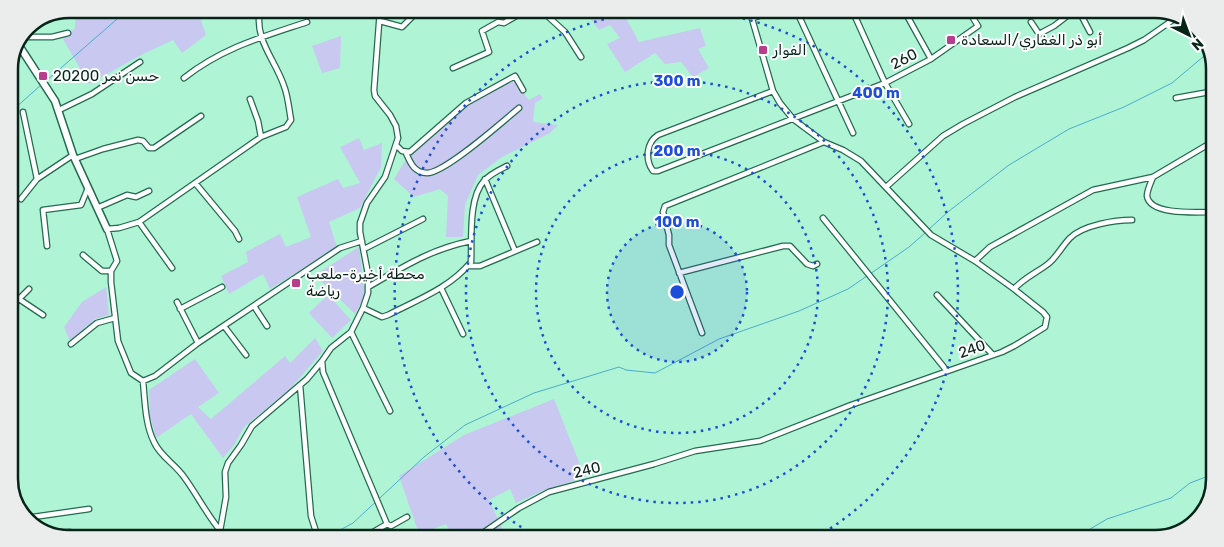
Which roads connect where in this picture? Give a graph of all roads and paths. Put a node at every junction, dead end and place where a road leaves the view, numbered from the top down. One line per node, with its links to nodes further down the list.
1 (258, 18): 19 (street)
2 (410, 18): 13 (street)
3 (513, 18): 24 (street)
4 (550, 18): 21 (street)
5 (753, 18): 28 (street, 240)
6 (800, 18): 32 (street)
7 (856, 18): 26 (street)
8 (908, 18): 22 (street)
9 (973, 18): 22 (street, 260)
10 (1064, 18): 15 (street)
11 (1083, 18): 16 (street)
12 (1172, 20): 51 (street)
13 (380, 21): 42 (street)
14 (308, 22): 19 (street)
15 (1031, 22)
16 (1090, 32)
17 (68, 33): 18 (street)
18 (29, 37)
19 (262, 37): 25 (street); 40 (street)
20 (21, 49): 34 (street)
21 (581, 57)
22 (931, 60): 26 (street, 260)
23 (140, 62): 34 (street)
24 (453, 68)
25 (184, 78)
26 (885, 83): 32 (street, 260); 38 (street)
27 (524, 90): 44 (street)
28 (773, 91): 37 (street, 240); 37 (street, 260)
29 (1206, 93): 30 (street)
30 (1176, 98)
31 (250, 99): 40 (street)
32 (838, 101): 37 (street, 260); 39 (street)
33 (520, 108): 44 (street)
34 (59, 110): 45 (street)
35 (23, 112): 49 (street)
36 (201, 116): 45 (street)
37 (793, 119): 41 (street, 240)
38 (909, 124)
39 (853, 133)
40 (261, 138): 50 (street)
41 (824, 142): 51 (street, 240); 75 (street)
42 (396, 145): 44 (street); 63 (street)
43 (1206, 146): 47 (street)
44 (406, 152)
45 (74, 157): 49 (street); 52 (street)
46 (507, 166): 48 (street)
47 (1153, 177): 56 (street); 70 (street)
48 (485, 179): 64 (street); 68 (street)
49 (38, 180): 54 (street)
50 (196, 184): 60 (street); 62 (street)
51 (886, 187): 70 (street, 240)
52 (88, 188): 55 (street); 66 (street)
53 (149, 191): 55 (street)
54 (21, 199)
55 (98, 208): 61 (street)
56 (1206, 212)
57 (823, 218): 99 (street)
58 (423, 219): 67 (street)
59 (1132, 220): 80 (street)
60 (139, 222): 61 (street); 73 (street)
61 (107, 229): 74 (street)
62 (239, 239)
63 (362, 241): 67 (street); 84 (street)
64 (471, 241): 72 (street); 77 (street)
65 (537, 242): 68 (street)
66 (47, 246)
67 (364, 249): 77 (street)
68 (515, 251): 72 (street)
69 (83, 255): 74 (street)
70 (974, 261): 80 (street, 240)
71 (817, 264): 75 (street)
72 (468, 266): 79 (street)
73 (172, 268)
74 (111, 271): 88 (street)
75 (679, 273): 92 (street)
76 (222, 287): 86 (street)
77 (368, 287): 85 (street)
78 (29, 288): 82 (street)
79 (441, 288): 85 (street); 93 (street)
80 (1014, 289): 97 (street, 240)
81 (937, 295): 97 (street)
82 (19, 299): 87 (street)
83 (177, 302): 86 (street)
84 (254, 306): 89 (street); 90 (street)
85 (363, 308): 91 (street)
86 (180, 309): 94 (street)
87 (44, 315)
88 (115, 318): 95 (street); 100 (street)
89 (224, 326): 94 (street); 96 (street)
90 (267, 326)
91 (351, 332): 98 (street); 102 (street)
92 (702, 333)
93 (463, 334)
94 (198, 343): 100 (street)
95 (71, 344)
96 (246, 355)
97 (993, 355): 99 (street, 240)
98 (322, 361): 101 (street); 106 (street)
99 (947, 371): 111 (street, 240)
100 (143, 381): 107 (street)
101 (300, 385): 108 (street); 109 (street)
102 (390, 411)
103 (89, 509): 104 (street)
104 (35, 517)
105 (407, 517): 106 (street)
106 (387, 524): 110 (street)
107 (219, 530)
108 (222, 530)
109 (315, 530)
110 (377, 530)
111 (487, 530)

